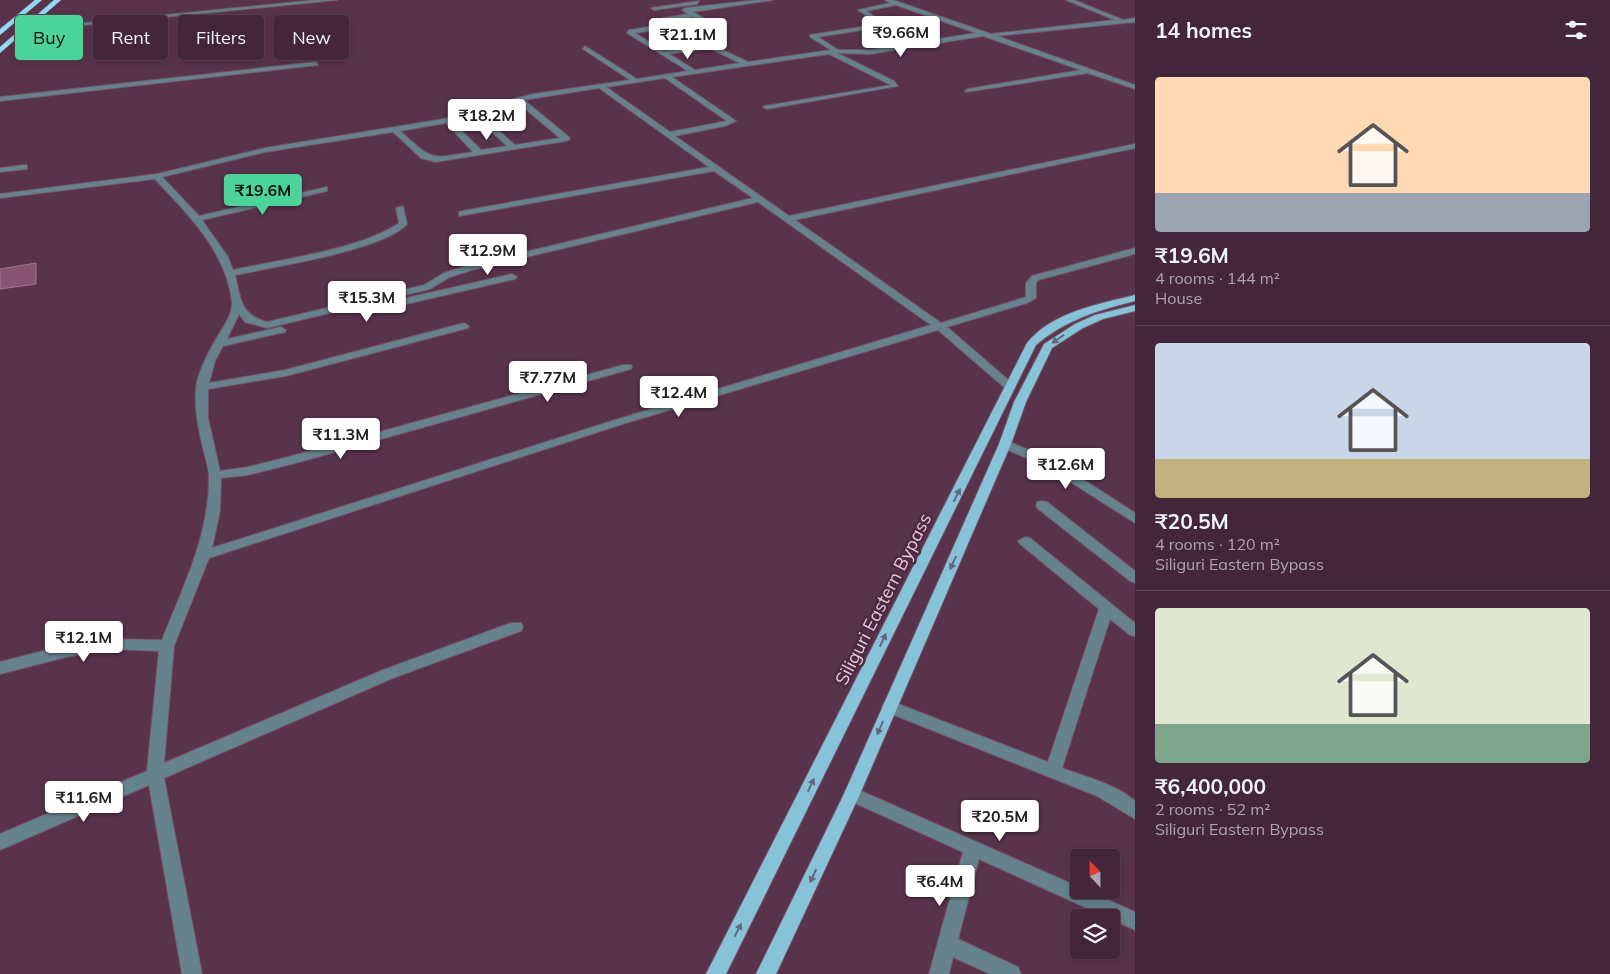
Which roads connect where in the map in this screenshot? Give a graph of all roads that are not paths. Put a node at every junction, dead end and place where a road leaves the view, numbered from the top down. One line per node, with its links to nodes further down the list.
1 (39, 0): 20 (highway)
2 (58, 0): 13 (highway)
3 (334, 0): 18 (street)
4 (770, 0): 12 (street)
5 (888, 0): 9 (street)
6 (1070, 0): 17 (street)
7 (690, 1): 8 (street); 10 (street)
8 (701, 1)
9 (896, 3): 21 (street); 26 (street)
10 (677, 5): 11 (street); 12 (street)
11 (654, 8)
12 (687, 11): 14 (street)
13 (41, 15)
14 (694, 15): 15 (street); 19 (street)
15 (666, 18)
16 (1135, 20): 17 (street)
17 (1123, 22): 21 (street)
18 (83, 23)
19 (719, 29)
20 (0, 33)
21 (984, 35): 26 (street); 31 (street)
22 (15, 38): 25 (highway)
23 (711, 46): 27 (street); 27 (street); 30 (street)
24 (585, 48): 34 (street)
25 (0, 51)
26 (832, 52): 30 (street); 41 (street)
27 (662, 53): 32 (street)
28 (299, 60): 37 (street)
29 (316, 64): 39 (street)
30 (746, 64): 32 (street)
31 (1088, 71): 36 (street); 38 (street)
32 (694, 72): 33 (street)
33 (666, 76): 34 (street); 45 (street)
34 (636, 81): 35 (street)
35 (600, 86): 40 (street); 45 (street)
36 (1135, 87)
37 (0, 91)
38 (968, 91)
39 (0, 99)
40 (518, 99): 42 (street); 47 (street)
41 (767, 107)
42 (476, 114): 43 (street); 47 (street)
43 (448, 121): 44 (street); 48 (street)
44 (395, 130): 48 (street); 52 (street)
45 (669, 135): 50 (street)
46 (1135, 146): 59 (street)
47 (514, 148): 48 (street)
48 (480, 154)
49 (24, 167): 51 (street)
50 (716, 168): 55 (street); 57 (street)
51 (0, 170)
52 (157, 176): 54 (street); 58 (street)
53 (324, 189): 58 (street)
54 (0, 196)
55 (759, 199): 59 (street); 64 (street)
56 (400, 208): 61 (street)
57 (462, 214)
58 (197, 219): 61 (street)
59 (788, 219): 67 (street)
60 (1135, 251): 67 (street)
61 (230, 273): 64 (street)
62 (512, 277): 68 (street)
63 (1135, 298): 70 (main road, Siliguri Eastern Bypass)
64 (237, 304): 68 (street)
65 (1135, 308): 72 (main road, one-way to 72)
66 (464, 326): 71 (street)
67 (939, 326): 70 (street); 77 (street)
68 (218, 344): 71 (street)
69 (628, 367): 73 (street)
70 (1009, 386): 94 (main road, Siliguri Eastern Bypass, one-way to 70)
71 (202, 387): 73 (street)
72 (1005, 444): 75 (street); 84 (main road, one-way to 84)
73 (215, 475): 77 (street)
74 (1042, 505): 78 (street)
75 (1135, 519)
76 (1025, 540): 79 (street)
77 (203, 555): 82 (street)
78 (1135, 578)
79 (1107, 607): 81 (street); 85 (street)
80 (516, 628): 86 (street)
81 (1135, 631)
82 (167, 646): 83 (street); 86 (street)
83 (0, 668)
84 (890, 707): 85 (street); 87 (main road, one-way to 87)
85 (1053, 771): 88 (street)
86 (154, 775): 89 (street); 93 (street)
87 (852, 794): 90 (street); 95 (main road, one-way to 95)
88 (1135, 812)
89 (0, 842)
90 (973, 848): 91 (street); 92 (street)
91 (1135, 921)
92 (947, 944): 96 (street); 97 (street)
93 (192, 974)
94 (716, 974)
95 (766, 974)
96 (939, 974)
97 (1011, 974)

